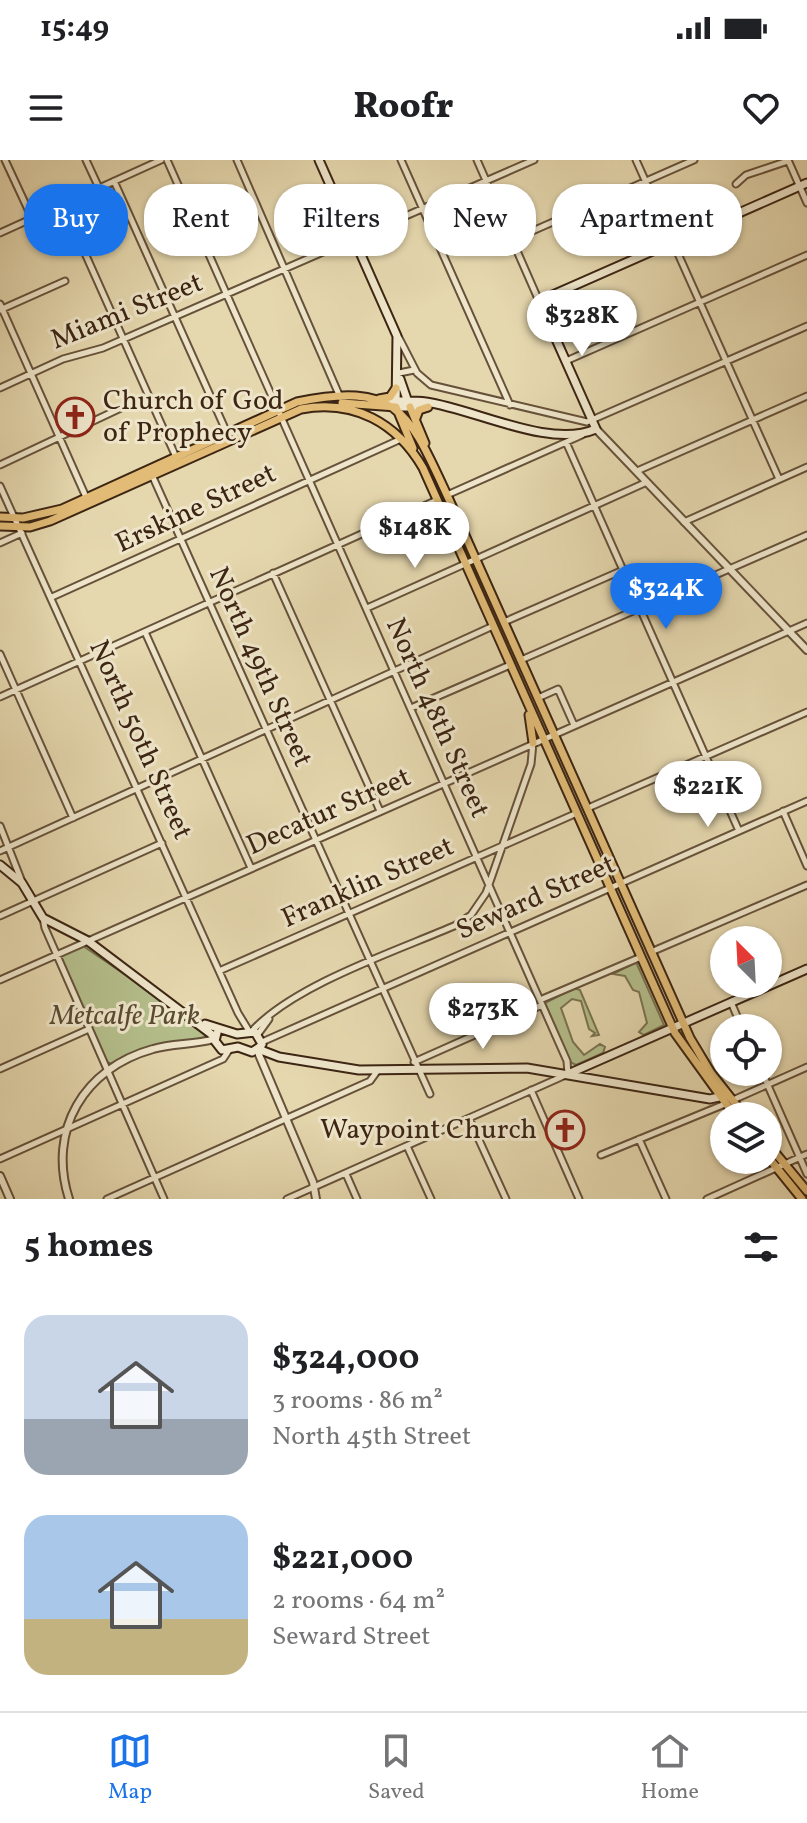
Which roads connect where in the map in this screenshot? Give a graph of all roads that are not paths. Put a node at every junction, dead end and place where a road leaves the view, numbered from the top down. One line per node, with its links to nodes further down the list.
1 (5, 160): 22 (street)
2 (86, 160): 15 (street)
3 (164, 160): 13 (street); 39 (street, North 48th Street)
4 (237, 160): 37 (street)
5 (319, 160): 17 (main road)
6 (401, 160): 24 (street)
7 (477, 160): 12 (street)
8 (534, 160): 12 (street, Miami Street)
9 (636, 160): 14 (street)
10 (694, 160): 14 (street)
11 (788, 160): 20 (street); 21 (street)
12 (486, 180): 18 (street); 24 (street, Miami Street)
13 (114, 181): 16 (street); 43 (street)
14 (645, 181): 19 (street); 28 (street)
15 (97, 184)
16 (108, 184)
17 (330, 184)
18 (488, 184)
19 (646, 184)
20 (736, 184)
21 (803, 184): 23 (street); 25 (main road)
22 (24, 201)
23 (807, 203)
24 (422, 208): 26 (street, Miami Street); 59 (street)
25 (742, 211)
26 (408, 214)
27 (24, 222): 29 (street)
28 (536, 229)
29 (0, 233)
30 (807, 255): 41 (street)
31 (86, 256): 46 (street)
32 (313, 256): 37 (street, Miami Street)
33 (362, 256): 45 (main road)
34 (519, 256): 40 (street)
35 (640, 256): 40 (main road)
36 (679, 256): 41 (street)
37 (285, 268): 39 (street, Miami Street); 55 (street)
38 (65, 281): 42 (street)
39 (226, 294): 43 (street, Miami Street); 64 (street, North 48th Street)
40 (539, 301): 47 (main road)
41 (700, 302): 47 (street); 48 (street)
42 (1, 308): 50 (street)
43 (175, 317): 46 (street, Miami Street); 69 (street)
44 (807, 326): 48 (street)
45 (397, 336): 49 (street); 51 (main road)
46 (124, 339): 50 (street, Miami Street); 74 (street)
47 (566, 361): 66 (main road)
48 (726, 361): 66 (street); 67 (street)
49 (414, 370): 51 (street); 59 (street)
50 (31, 373): 52 (street, Miami Street); 71 (street)
51 (399, 373): 53 (main road); 58 (main road)
52 (0, 388)
53 (396, 388): 56 (main road); 57 (main road)
54 (807, 396): 67 (street)
55 (340, 398): 56 (main road); 64 (main road)
56 (379, 399): 57 (main road)
57 (396, 404): 58 (main road); 60 (main road); 77 (main road); 78 (main road)
58 (409, 404): 61 (main road); 62 (main road); 65 (main road)
59 (510, 405): 66 (street)
60 (311, 407): 64 (main road); 72 (main road)
61 (428, 407): 62 (main road); 65 (main road)
62 (441, 407): 70 (main road)
63 (121, 408): 71 (street)
64 (279, 412): 69 (main road); 80 (main road); 81 (street, North 48th Street)
65 (416, 420): 78 (main road)
66 (592, 420): 68 (main road)
67 (752, 420): 79 (street); 82 (street)
68 (596, 429): 70 (main road); 79 (street)
69 (227, 433): 74 (main road)
70 (583, 435): 73 (street)
71 (59, 437): 75 (street); 86 (street)
72 (401, 438): 77 (main road); 81 (street, Erskine Street)
73 (566, 442): 85 (street); 88 (street)
74 (176, 457): 86 (main road)
75 (0, 465)
76 (807, 467): 82 (street)
77 (423, 468): 87 (main road)
78 (436, 471): 85 (main road)
79 (637, 471): 83 (street)
80 (152, 474): 93 (main road); 95 (street, North 49th Street)
81 (309, 479): 95 (street, Erskine Street); 97 (street, North 48th Street)
82 (779, 479): 91 (street)
83 (647, 482): 88 (street); 91 (street)
84 (0, 486): 90 (street, North 50th Street)
85 (447, 495): 98 (main road)
86 (86, 497): 90 (main road)
87 (437, 500): 97 (street); 99 (main road)
88 (594, 506): 98 (street); 101 (street)
89 (0, 517): 90 (main road)
90 (15, 518): 93 (street, North 50th Street)
91 (684, 522): 100 (street)
92 (0, 526): 93 (main road)
93 (21, 530): 96 (street); 103 (street, North 50th Street)
94 (807, 535): 100 (street)
95 (180, 538): 103 (street, Erskine Street); 104 (street, North 49th Street)
96 (0, 543)
97 (338, 544): 102 (street); 105 (street, North 48th Street)
98 (476, 559): 99 (street); 107 (main road)
99 (465, 564): 105 (street); 109 (main road)
100 (730, 569): 106 (street); 110 (street)
101 (623, 570): 106 (street); 107 (street)
102 (273, 573): 104 (street); 123 (street)
103 (52, 597): 115 (street, North 50th Street)
104 (209, 603): 111 (street); 127 (street, North 49th Street)
105 (367, 608): 117 (street, North 48th Street)
106 (640, 608): 114 (street); 118 (street)
107 (504, 622): 114 (main road)
108 (807, 623): 110 (street, Decatur Street)
109 (493, 626): 116 (main road); 117 (street)
110 (789, 631): 112 (street); 118 (street, Decatur Street)
111 (145, 632): 115 (street); 132 (street)
112 (807, 650)
113 (0, 654): 119 (street)
114 (521, 660): 122 (main road)
115 (80, 661): 119 (street); 134 (street, North 50th Street)
116 (510, 665): 121 (main road); 124 (street)
117 (395, 671): 123 (street); 124 (street, North 48th Street)
118 (673, 682): 126 (street, Decatur Street); 131 (street)
119 (16, 689): 120 (street); 140 (street)
120 (0, 697)
121 (525, 697): 129 (main road); 130 (main road)
122 (538, 698): 126 (street); 128 (main road)
123 (331, 702): 127 (street); 137 (street)
124 (411, 708): 133 (street, North 48th Street)
125 (807, 712): 131 (street)
126 (574, 725): 128 (street, Decatur Street)
127 (267, 731): 132 (street); 143 (street, North 49th Street)
128 (554, 734): 129 (street, Decatur Street); 136 (main road)
129 (544, 738): 130 (street, Decatur Street); 139 (main road)
130 (533, 743): 133 (street, Decatur Street); 145 (street)
131 (706, 756): 136 (street); 142 (street)
132 (203, 760): 134 (street); 151 (street)
133 (444, 782): 137 (street, Decatur Street); 148 (street, North 48th Street)
134 (138, 789): 140 (street); 144 (street, North 50th Street)
135 (807, 801): 138 (street, Seward Street)
136 (588, 808): 154 (main road)
137 (380, 811): 143 (street, Decatur Street)
138 (783, 811): 142 (street, Seward Street); 150 (street)
139 (577, 813): 145 (street, Franklin Street); 156 (main road)
140 (73, 818): 146 (street)
141 (0, 826): 146 (street)
142 (739, 831): 154 (street, Seward Street)
143 (315, 840): 151 (street, Decatur Street); 159 (street, North 49th Street)
144 (162, 843): 157 (street, North 50th Street); 158 (street)
145 (503, 845): 148 (street, Franklin Street); 153 (street)
146 (9, 847): 147 (street); 152 (street)
147 (0, 851)
148 (477, 856): 153 (street, North 48th Street); 159 (street, Franklin Street)
149 (0, 865): 152 (main road)
150 (807, 866)
151 (251, 868): 157 (street, Decatur Street)
152 (22, 883): 158 (main road)
153 (489, 883): 162 (street, North 48th Street); 167 (street)
154 (621, 883): 156 (street, Seward Street); 164 (main road)
155 (807, 885): 164 (street)
156 (610, 888): 162 (street, Seward Street); 166 (main road)
157 (186, 897): 163 (street, Decatur Street); 169 (street, North 50th Street)
158 (33, 902): 160 (street); 161 (main road)
159 (348, 914): 167 (street, North 49th Street); 169 (street, Franklin Street)
160 (0, 916)
161 (43, 918): 163 (main road); 165 (street)
162 (510, 931): 171 (street, Seward Street); 172 (street, North 48th Street)
163 (88, 941): 165 (street, Decatur Street); 176 (main road)
164 (651, 952): 177 (main road)
165 (56, 955): 170 (street, Decatur Street); 179 (street)
166 (641, 957): 172 (street); 178 (main road)
167 (370, 962): 171 (street, North 49th Street); 182 (street)
168 (807, 969): 173 (main road)
169 (219, 971): 174 (street, North 50th Street)
170 (0, 980)
171 (381, 988): 182 (street, Seward Street); 186 (street, North 49th Street)
172 (541, 1002): 186 (street); 191 (street, North 48th Street)
173 (731, 1002): 175 (street); 177 (main road)
174 (238, 1013): 181 (street); 182 (street, North 50th Street)
175 (736, 1014)
176 (199, 1022): 180 (main road); 183 (main road)
177 (682, 1023): 178 (main road); 197 (main road)
178 (672, 1027): 191 (main road); 197 (main road)
179 (89, 1029): 188 (street); 190 (street)
180 (222, 1030): 181 (main road); 183 (main road)
181 (233, 1032): 182 (main road)
182 (256, 1041): 184 (main road); 189 (main road); 201 (street, North 50th Street)
183 (216, 1042): 184 (main road); 185 (street); 190 (street)
184 (229, 1050): 185 (street)
185 (218, 1060): 199 (street)
186 (416, 1066): 189 (main road); 191 (main road); 196 (street, North 49th Street)
187 (807, 1067): 192 (street)
188 (0, 1069)
189 (378, 1070): 201 (street)
190 (108, 1071): 199 (street); 202 (street)
191 (568, 1074): 195 (street); 197 (main road)
192 (782, 1078)
193 (762, 1086): 197 (street)
194 (768, 1086): 207 (street)
195 (531, 1090): 200 (street); 228 (street)
196 (430, 1094)
197 (725, 1100): 198 (main road); 203 (street)
198 (728, 1102)
199 (122, 1103): 202 (street); 216 (street)
200 (469, 1118): 204 (street); 227 (street)
201 (285, 1119): 216 (street); 217 (street, North 50th Street)
202 (65, 1129): 208 (street); 220 (street)
203 (639, 1139): 206 (street); 229 (street)
204 (407, 1146): 212 (street); 226 (street)
205 (807, 1154): 207 (street)
206 (601, 1155)
207 (800, 1157): 209 (street); 214 (street)
208 (0, 1159)
209 (782, 1165)
210 (782, 1168): 218 (main road)
211 (782, 1169): 231 (main road)
212 (346, 1174): 217 (street); 225 (street)
213 (762, 1174): 230 (street)
214 (807, 1174)
215 (0, 1176): 219 (street)
216 (155, 1178): 221 (street); 222 (street)
217 (313, 1188): 223 (street); 224 (street, North 50th Street)
218 (807, 1191)
219 (10, 1199)
220 (69, 1199)
221 (107, 1199)
222 (164, 1199)
223 (287, 1199)
224 (316, 1199)
225 (357, 1199)
226 (431, 1199)
227 (506, 1199)
228 (579, 1199)
229 (666, 1199)
230 (707, 1199)
231 (802, 1199)

